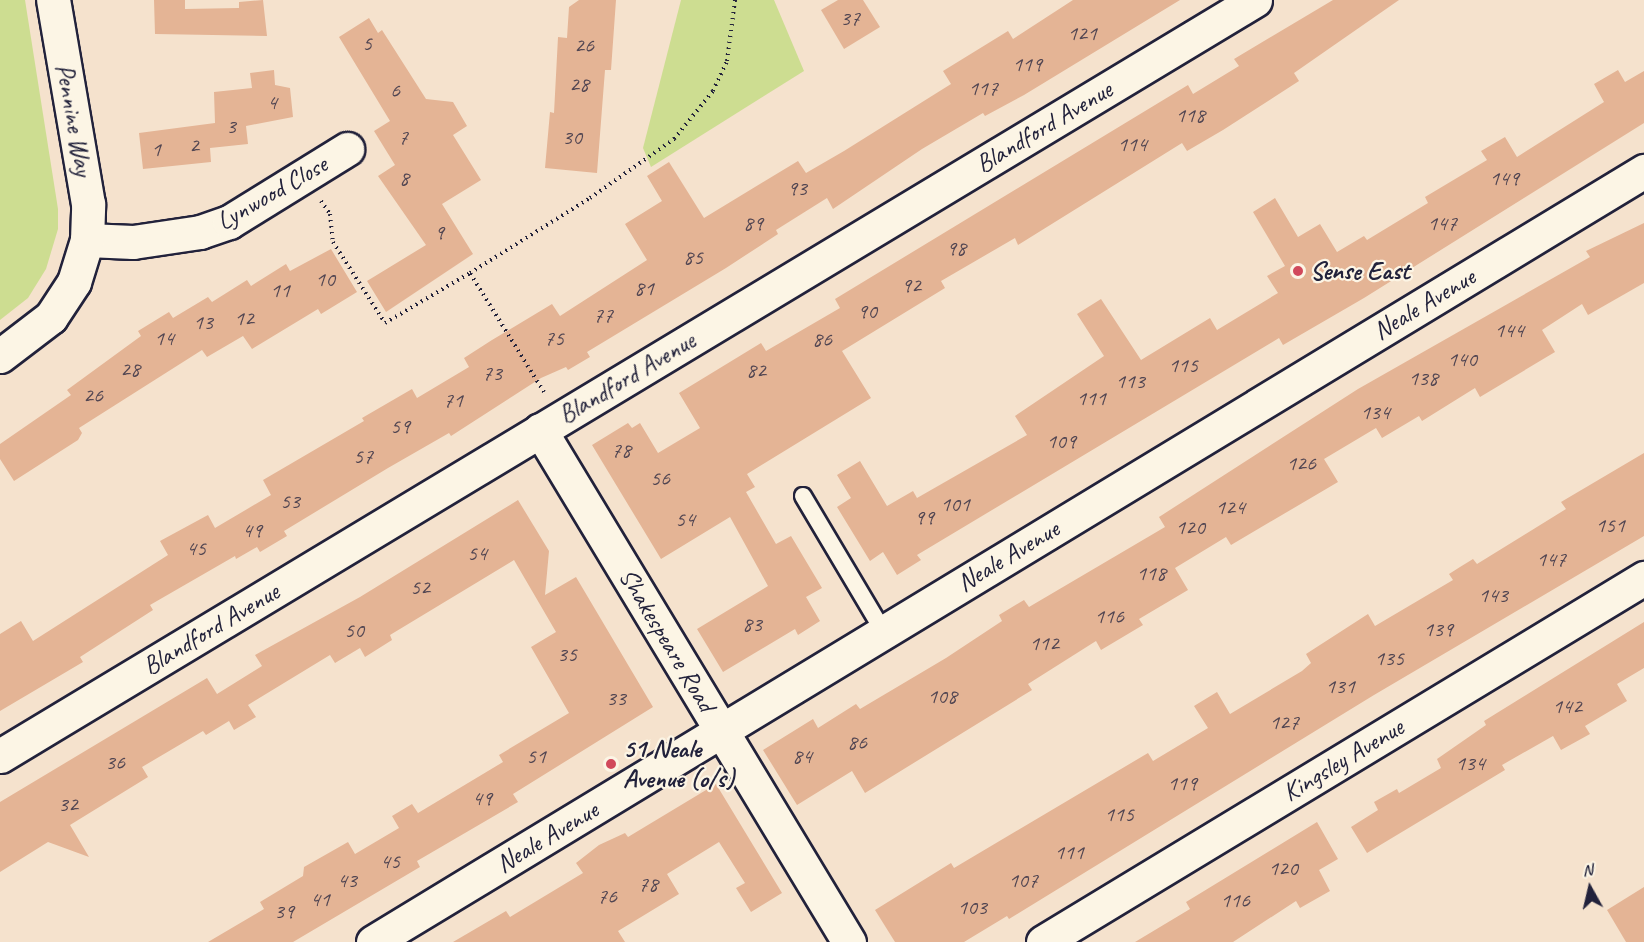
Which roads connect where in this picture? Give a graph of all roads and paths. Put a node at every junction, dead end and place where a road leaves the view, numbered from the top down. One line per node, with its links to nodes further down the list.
1 (53, 0): 7 (street, Pennine Way)
2 (735, 0): 8 (path)
3 (1255, 0): 10 (street, Blandford Avenue)
4 (347, 149): 6 (street, Lynwood Close)
5 (1644, 171): 13 (street, Neale Avenue)
6 (304, 176): 7 (street, Lynwood Close); 8 (path)
7 (87, 240): 9 (street, Pennine Way)
8 (470, 273): 10 (path)
9 (0, 356)
10 (550, 424): 14 (street, Shakespeare Road); 15 (street, Blandford Avenue)
11 (803, 496): 13 (lane)
12 (1644, 578): 18 (street, Kingsley Avenue)
13 (883, 632): 14 (street, Neale Avenue)
14 (722, 730): 16 (street, Neale Avenue); 17 (street, Shakespeare Road)
15 (0, 756)
16 (373, 942)
17 (849, 942)
18 (1043, 942)

